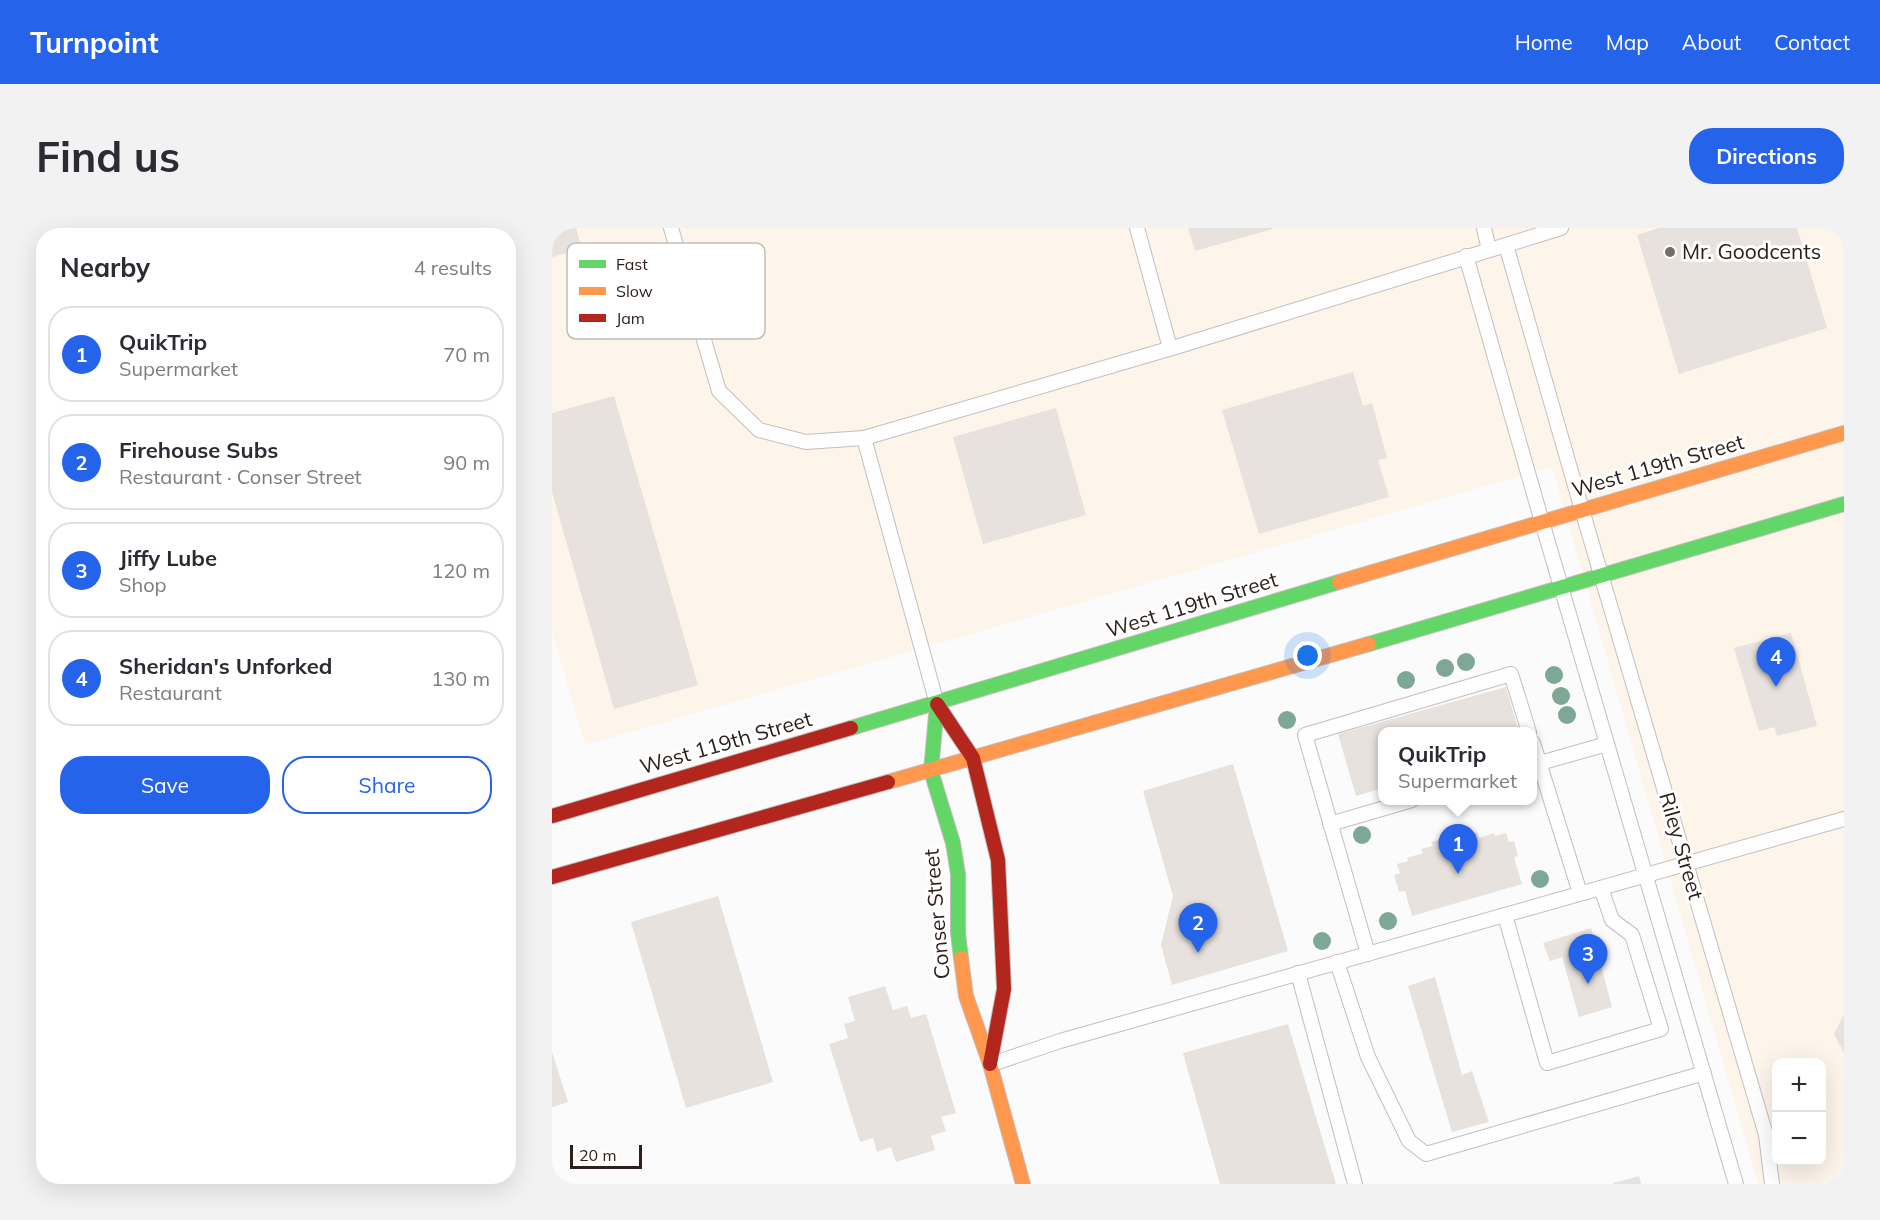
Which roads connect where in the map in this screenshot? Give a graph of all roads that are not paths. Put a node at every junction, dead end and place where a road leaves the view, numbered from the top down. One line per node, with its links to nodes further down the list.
1 (671, 228): 5 (lane)
2 (1137, 228): 10 (lane)
3 (1484, 228): 7 (lane)
4 (1561, 228): 6 (lane)
5 (675, 243)
6 (1506, 245): 7 (lane); 14 (lane, Riley Street)
7 (1489, 250): 8 (lane)
8 (1466, 256): 10 (lane); 15 (lane, Riley Street)
9 (704, 339): 12 (lane)
10 (1170, 348): 12 (lane)
11 (1844, 433): 14 (main road, West 119th Street)
12 (864, 438): 18 (lane)
13 (1844, 504): 16 (main road)
14 (1582, 510): 15 (main road, West 119th Street); 16 (lane, Riley Street)
15 (1542, 522): 17 (lane, Riley Street); 18 (main road, West 119th Street)
16 (1601, 576): 17 (main road); 29 (lane, Riley Street)
17 (1562, 588): 20 (lane, Riley Street); 21 (main road)
18 (937, 704): 21 (main road, Conser Street); 24 (main road, Conser Street); 26 (main road, West 119th Street)
19 (1528, 727): 28 (lane)
20 (1607, 744): 22 (lane); 30 (lane, Riley Street)
21 (974, 758): 24 (main road); 38 (main road, Conser Street)
22 (1537, 764)
23 (1537, 767): 33 (lane)
24 (931, 771): 31 (main road); 38 (main road, Conser Street)
25 (1398, 805): 28 (lane)
26 (552, 816)
27 (1844, 819): 29 (lane)
28 (1330, 824): 35 (lane)
29 (1686, 863): 30 (lane); 43 (lane, Riley Street)
30 (1646, 875): 32 (lane); 39 (lane, Riley Street)
31 (552, 877)
32 (1600, 888): 33 (lane); 34 (lane)
33 (1580, 893): 34 (lane)
34 (1505, 915): 35 (lane)
35 (1368, 954): 36 (lane)
36 (1337, 962): 37 (lane); 39 (lane)
37 (1298, 974): 38 (lane); 41 (lane)
38 (990, 1064): 40 (main road, Conser Street)
39 (1704, 1073): 42 (lane, Riley Street)
40 (1023, 1184)
41 (1355, 1184)
42 (1736, 1184)
43 (1772, 1184)

